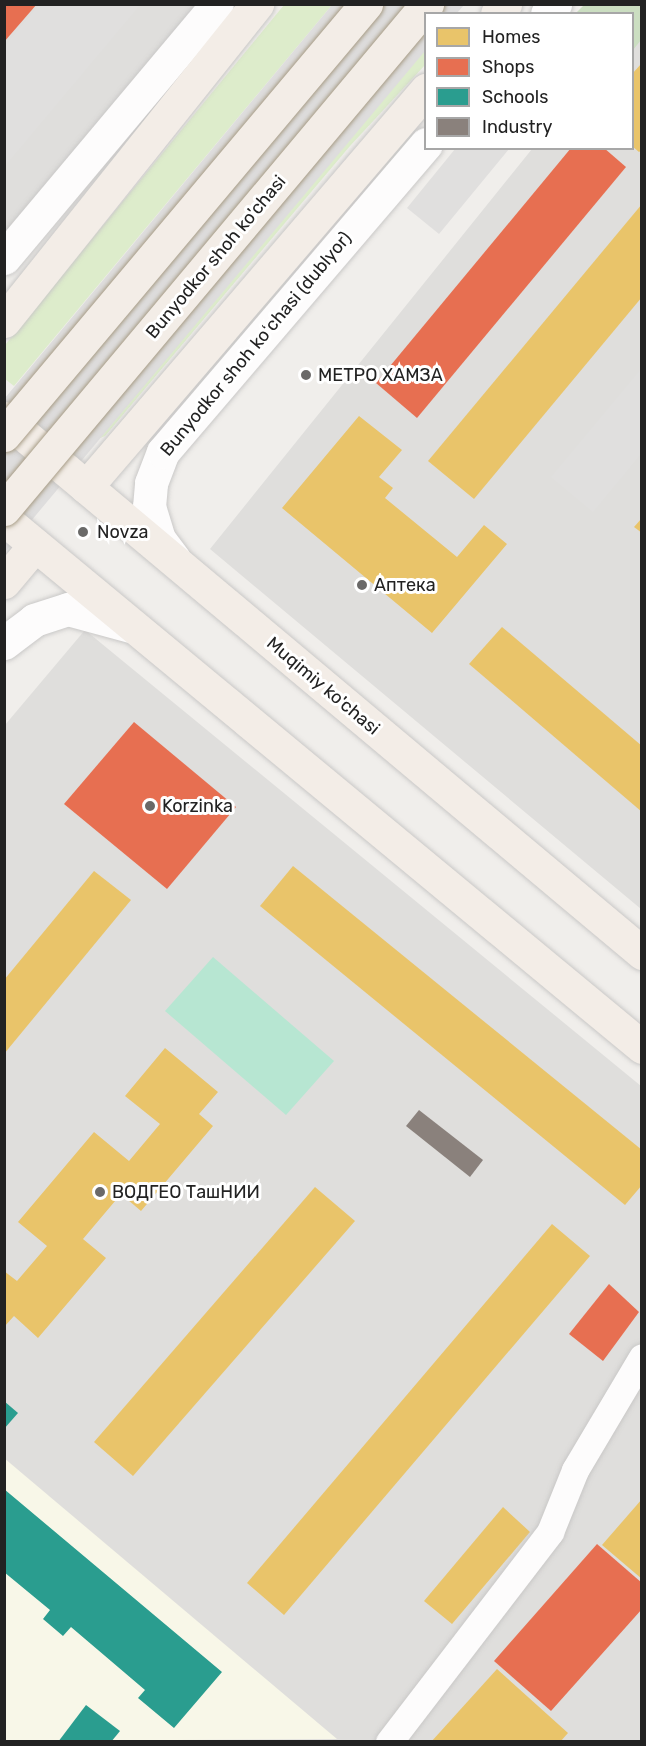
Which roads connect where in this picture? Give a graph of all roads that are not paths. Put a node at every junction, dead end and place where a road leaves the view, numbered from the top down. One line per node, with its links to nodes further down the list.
1 (217, 4): 7 (street)
2 (257, 4): 8 (main road)
3 (366, 4): 10 (main road, bridge)
4 (427, 4): 12 (main road, Bunyodkor shoh ko'chasi, bridge)
5 (424, 92): 11 (main road)
6 (424, 146): 15 (street, Bunyodkor shoh koʻchasi (dublyor))
7 (4, 258)
8 (4, 321)
9 (4, 417): 11 (main road, Muqimiy ko'chasi)
10 (4, 435)
11 (86, 487): 15 (main road, Muqimiy ko'chasi)
12 (4, 509)
13 (4, 519): 14 (main road)
14 (35, 544): 16 (main road); 17 (main road)
15 (177, 563): 19 (main road, Muqimiy ko'chasi)
16 (4, 582)
17 (145, 635): 18 (street); 20 (main road)
18 (4, 644)
19 (642, 953)
20 (642, 1047)
21 (642, 1357): 22 (street)
22 (389, 1742)

